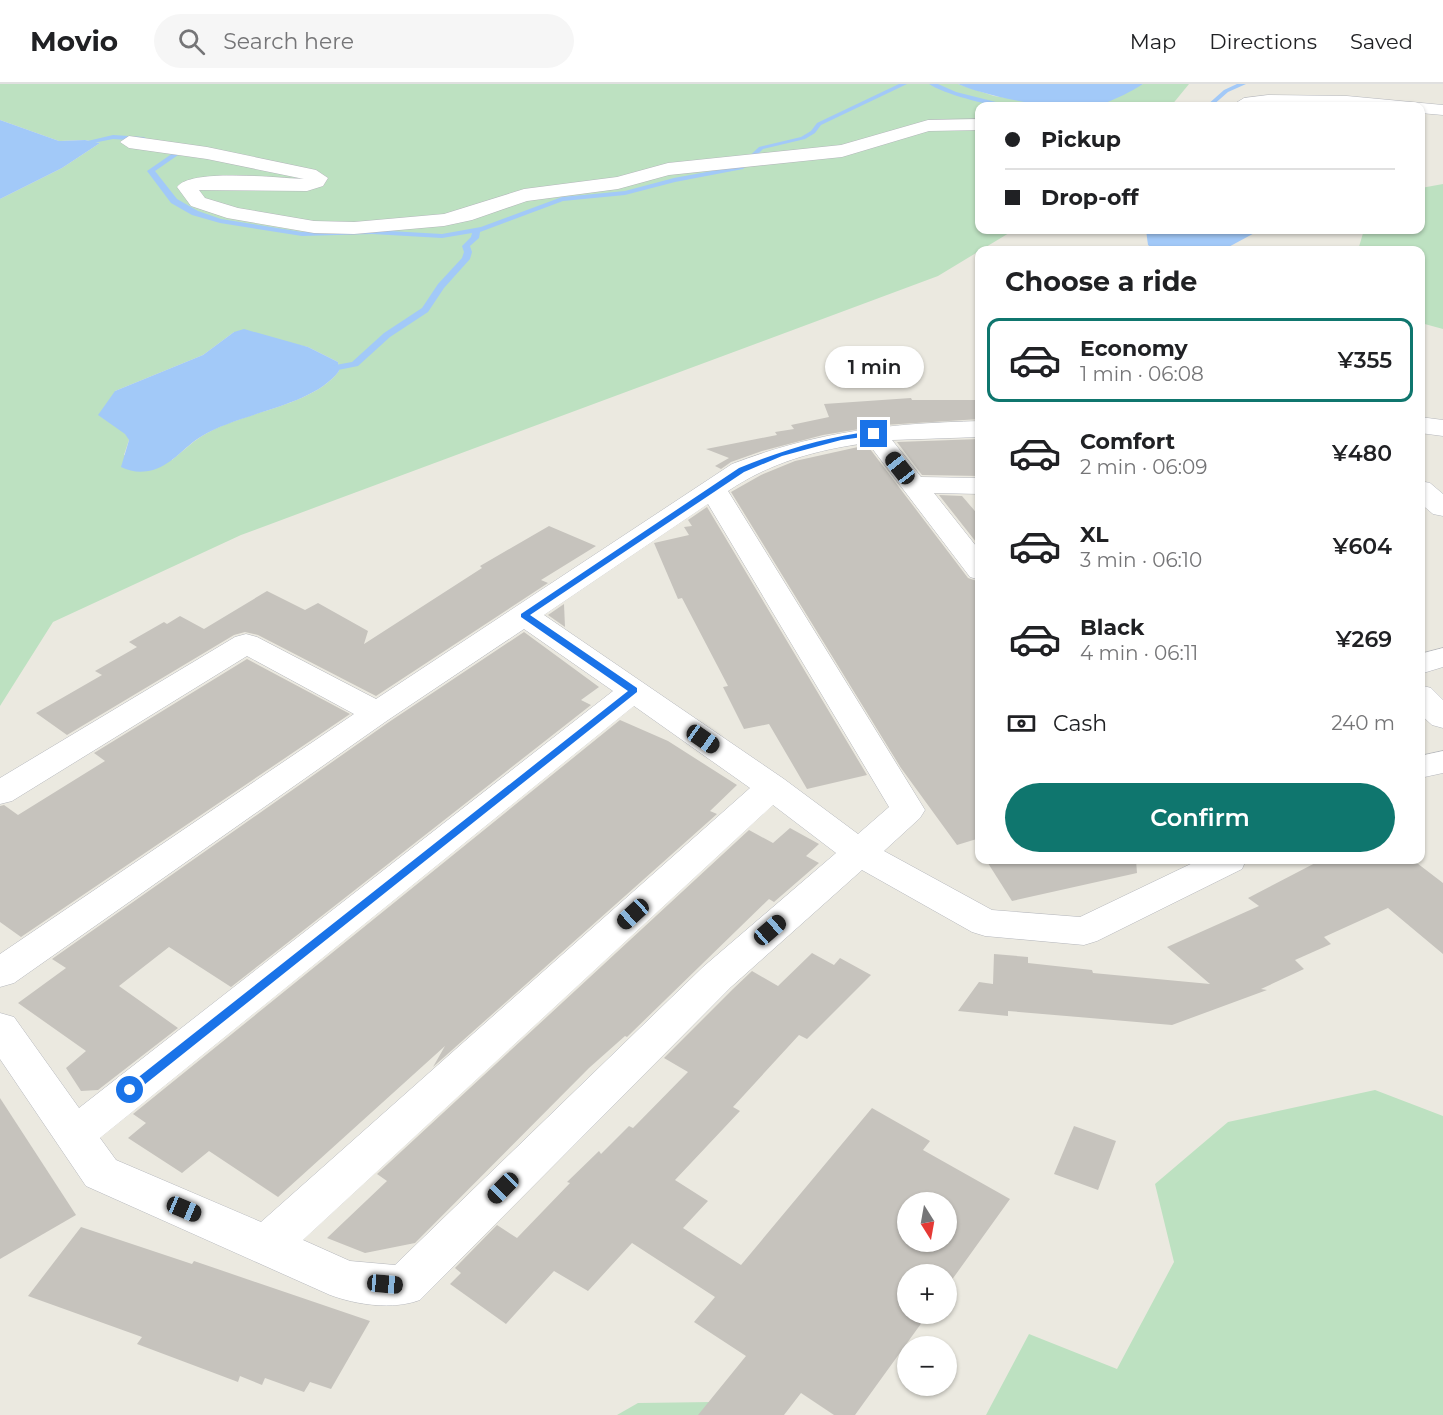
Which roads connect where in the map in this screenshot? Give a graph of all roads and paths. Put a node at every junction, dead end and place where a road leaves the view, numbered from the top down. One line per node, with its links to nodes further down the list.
1 (1249, 102): 2 (street)
2 (1347, 102)
3 (1425, 108): 4 (street)
4 (1443, 110)
5 (975, 124): 6 (street)
6 (129, 142)
7 (1425, 426): 8 (street)
8 (1443, 428)
9 (975, 429): 10 (street)
10 (874, 434): 11 (street); 13 (street)
11 (913, 485): 12 (street); 16 (street)
12 (975, 486)
13 (713, 489): 17 (street); 28 (street)
14 (1425, 493): 15 (street)
15 (1443, 508)
16 (975, 565)
17 (524, 615): 20 (street); 22 (street)
18 (1443, 657): 19 (street)
19 (1425, 663)
20 (634, 690): 26 (street); 32 (street)
21 (1425, 700): 23 (street)
22 (377, 713): 27 (street); 30 (street)
23 (1443, 718)
24 (1443, 762): 25 (street)
25 (1425, 766)
26 (772, 787): 28 (street); 33 (street)
27 (0, 793)
28 (858, 852): 29 (street); 33 (street)
29 (1212, 864)
30 (0, 973)
31 (0, 1028): 32 (street)
32 (74, 1134): 33 (street)
33 (267, 1245)

